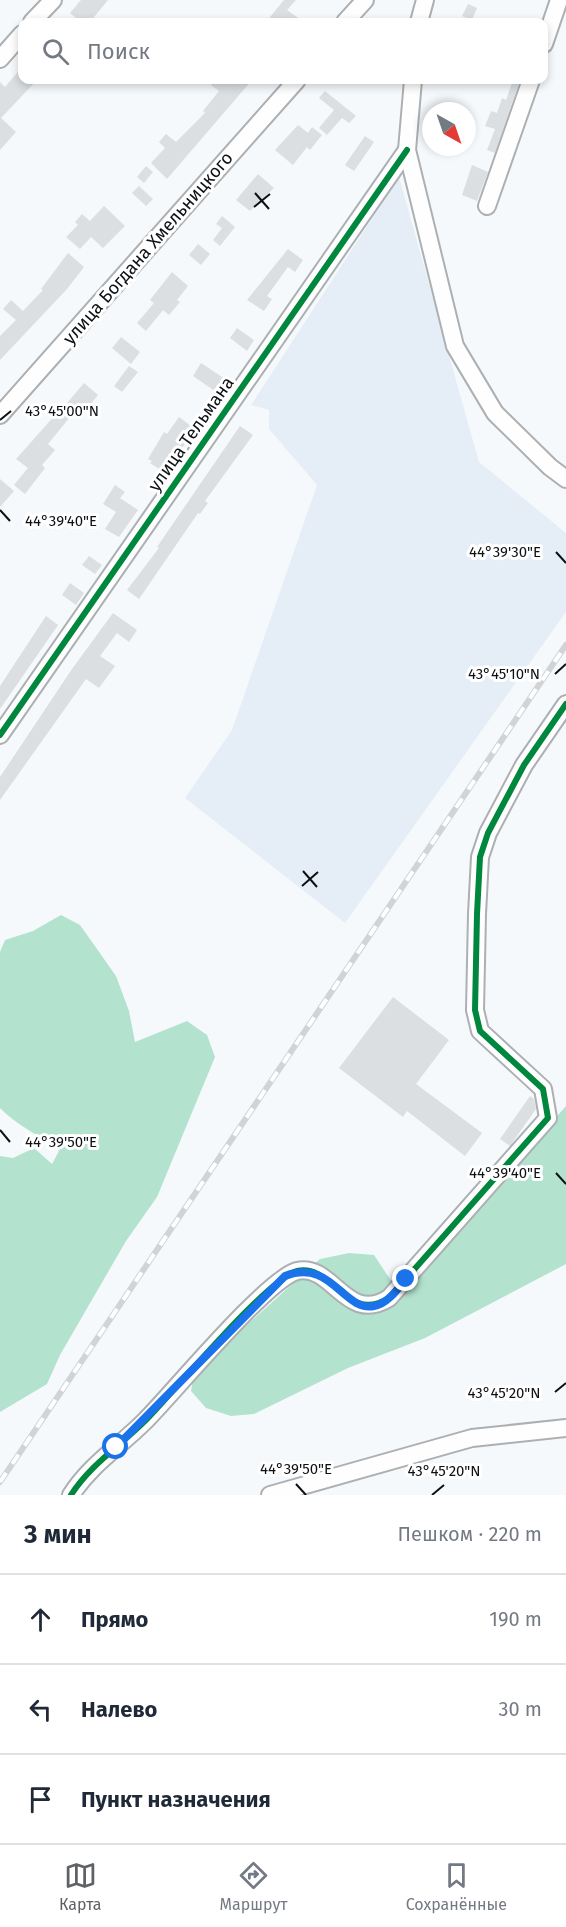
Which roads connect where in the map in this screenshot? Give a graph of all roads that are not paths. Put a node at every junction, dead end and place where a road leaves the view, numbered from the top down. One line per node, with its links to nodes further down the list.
1 (52, 0): 5 (street)
2 (364, 0): 6 (street)
3 (425, 0): 7 (street)
4 (559, 0): 8 (street)
5 (36, 18)
6 (348, 18)
7 (420, 18)
8 (548, 30)
9 (18, 39): 10 (street)
10 (0, 59)
11 (293, 84): 16 (street, улица Богдана Хмельницкого)
12 (413, 84): 14 (street)
13 (530, 84): 15 (street)
14 (407, 150): 17 (street); 19 (street, улица Тельмана)
15 (487, 206)
16 (0, 416)
17 (566, 478)
18 (566, 704): 21 (street)
19 (0, 735)
20 (566, 1428): 22 (street)
21 (71, 1495)
22 (270, 1495)

